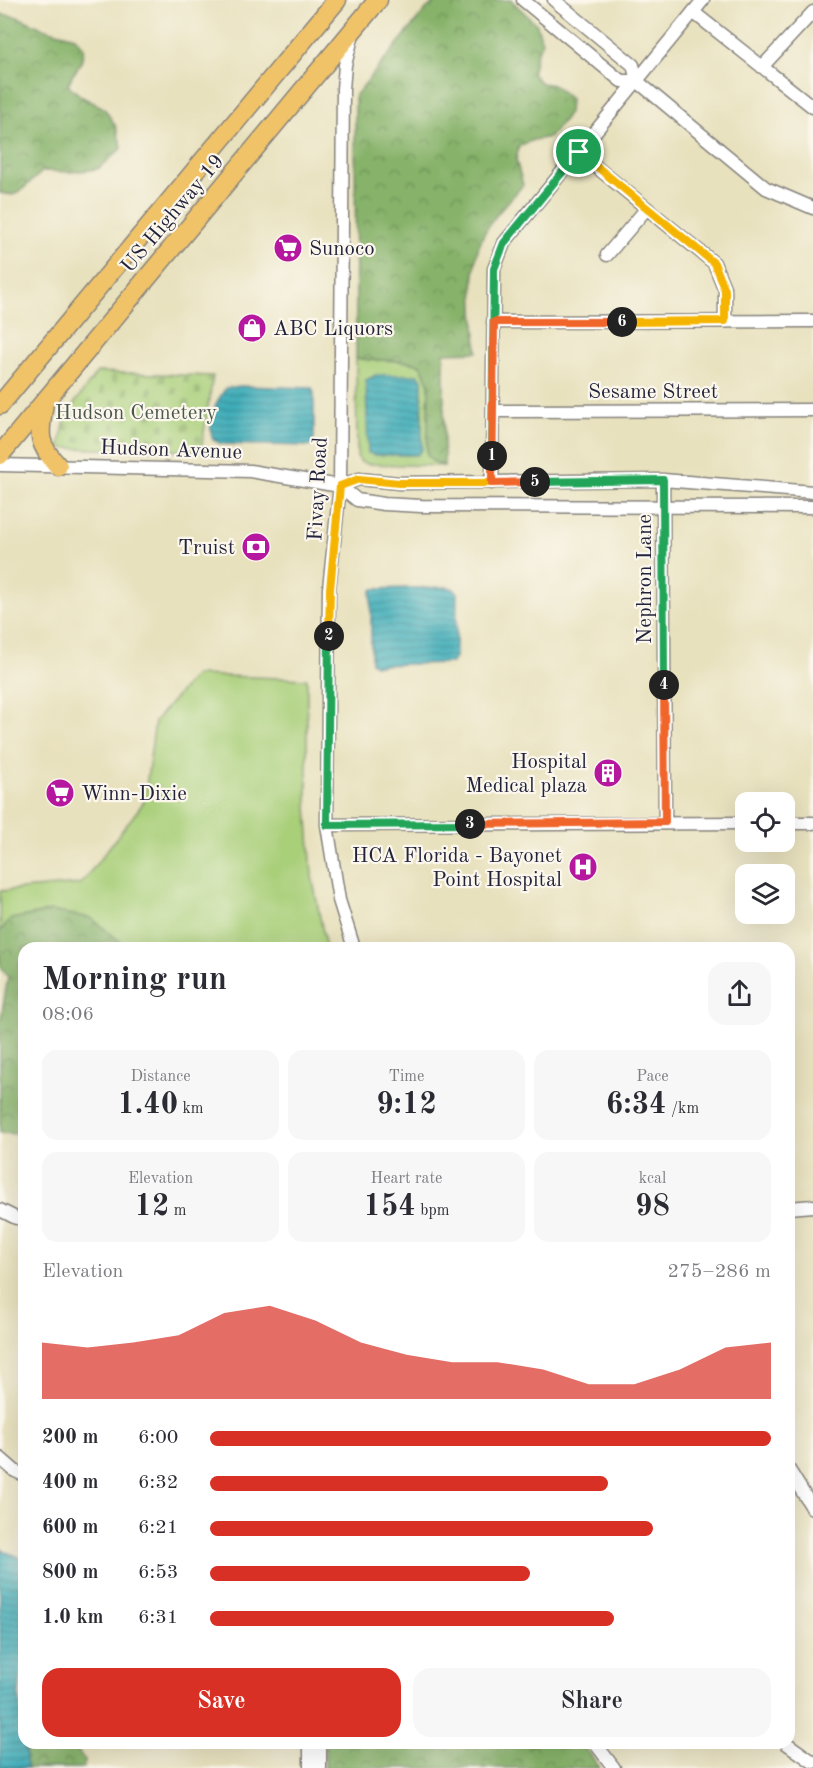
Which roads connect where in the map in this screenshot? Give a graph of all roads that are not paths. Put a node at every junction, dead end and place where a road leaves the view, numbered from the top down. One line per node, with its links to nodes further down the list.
1 (337, 0): 20 (highway, US Highway 19)
2 (378, 0): 8 (highway, US Highway 19)
3 (523, 0): 10 (street)
4 (554, 0): 10 (street)
5 (703, 0): 6 (street)
6 (693, 12): 9 (street); 10 (street)
7 (813, 12): 9 (street)
8 (353, 30): 19 (highway, US Highway 19); 28 (street, Fivay Road)
9 (762, 67): 11 (street)
10 (637, 81): 12 (street); 14 (street)
11 (813, 107)
12 (579, 152): 13 (street); 18 (street)
13 (647, 208): 15 (street); 16 (street)
14 (813, 208)
15 (607, 255)
16 (725, 321): 17 (street); 18 (street)
17 (813, 321)
18 (494, 322): 22 (street)
19 (44, 402): 23 (highway, US Highway 19); 25 (highway)
20 (0, 405)
21 (813, 410): 22 (street, Sesame Street)
22 (492, 411): 27 (street)
23 (0, 455)
24 (0, 465): 25 (street, Hudson Avenue)
25 (58, 466): 28 (street, Hudson Avenue)
26 (663, 480): 27 (street, Hudson Avenue); 29 (street, Hudson Avenue); 30 (street, Nephron Lane)
27 (492, 483): 28 (street, Hudson Avenue)
28 (340, 486): 30 (street, Hudson Avenue); 36 (street, Fivay Road)
29 (813, 492)
30 (663, 505): 31 (street, Hudson Avenue); 32 (street, Nephron Lane)
31 (813, 507)
32 (665, 822): 33 (street); 36 (street)
33 (735, 823)
34 (795, 823): 35 (street)
35 (813, 823)
36 (327, 825): 37 (street, Fivay Road)
37 (352, 942)
38 (813, 1206): 39 (street)
39 (795, 1208)
40 (0, 1210): 41 (street)
41 (16, 1218)
42 (0, 1458): 43 (street)
43 (18, 1472)
44 (795, 1484): 45 (street)
45 (813, 1509)
46 (310, 1749): 51 (street)
47 (320, 1749): 52 (street)
48 (600, 1749): 53 (street)
49 (795, 1749): 50 (street)
50 (813, 1762)
51 (310, 1768)
52 (320, 1768)
53 (614, 1768)

